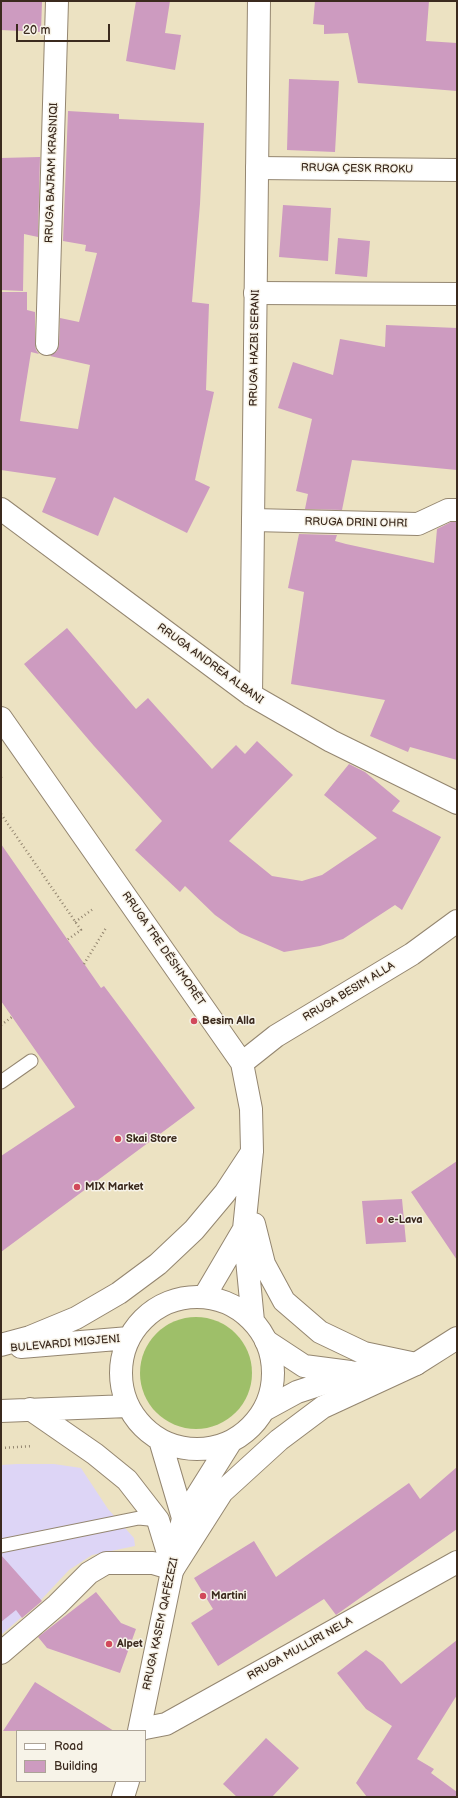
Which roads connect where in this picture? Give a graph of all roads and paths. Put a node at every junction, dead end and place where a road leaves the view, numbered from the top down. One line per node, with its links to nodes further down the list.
1 (57, 1): 7 (street, RRUGA BAJRAM KRASNIQI)
2 (259, 1): 3 (street, RRUGA HAZBI SERANI)
3 (257, 168): 4 (street, RRUGA ÇESK RROKU); 5 (street, RRUGA HAZBI SERANI)
4 (457, 170)
5 (256, 293): 6 (street); 10 (street, RRUGA HAZBI SERANI)
6 (457, 294)
7 (47, 344)
8 (1, 509): 11 (street, RRUGA ANDREA ALBANI)
9 (457, 510): 10 (street, RRUGA DRINI OHRI)
10 (253, 520): 11 (street, RRUGA HAZBI SERANI)
11 (250, 695): 13 (street, RRUGA ANDREA ALBANI)
12 (1, 718): 24 (street, RRUGA TRE DËSHMORËT)
13 (457, 803)
14 (1, 814): 17 (path)
15 (93, 909): 17 (path)
16 (457, 921): 24 (street, RRUGA BESIM ALLA)
17 (75, 922): 19 (path)
18 (106, 928): 20 (path)
19 (67, 940)
20 (84, 964)
21 (12, 1017): 22 (path)
22 (1, 1025)
23 (31, 1062): 25 (lane)
24 (242, 1063): 26 (street, RRUGA TRE DËSHMORËT)
25 (1, 1082)
26 (252, 1151): 27 (street, RRUGA TRE DËSHMORËT); 34 (street)
27 (248, 1200): 28 (street, RRUGA TRE DËSHMORËT); 36 (street)
28 (244, 1229): 29 (street, RRUGA TRE DËSHMORËT); 30 (street, RRUGA TRE DËSHMORËT)
29 (204, 1297): 30 (street); 31 (street)
30 (253, 1321): 33 (street)
31 (129, 1338): 35 (street, BULEVARDI MIGJENI); 38 (street)
32 (457, 1338): 36 (street)
33 (266, 1341): 37 (street); 40 (street)
34 (1, 1345)
35 (1, 1349)
36 (416, 1364): 37 (street); 48 (street)
37 (355, 1373): 40 (street)
38 (128, 1406): 39 (street); 42 (street)
39 (30, 1409): 41 (street); 45 (street)
40 (264, 1410): 43 (street)
41 (1, 1411)
42 (160, 1440): 43 (street); 44 (street, RRUGA KASEM QAFËZEZI)
43 (230, 1443): 44 (street, RRUGA KASEM QAFËZEZI)
44 (183, 1518): 48 (street, RRUGA KASEM QAFËZEZI)
45 (158, 1520): 46 (lane); 48 (street)
46 (1, 1546)
47 (457, 1562): 50 (street, RRUGA MULLIRI NELA)
48 (173, 1569): 49 (street); 50 (street, RRUGA KASEM QAFËZEZI)
49 (1, 1653)
50 (140, 1730)
51 (128, 1782): 52 (street)
52 (123, 1797)

